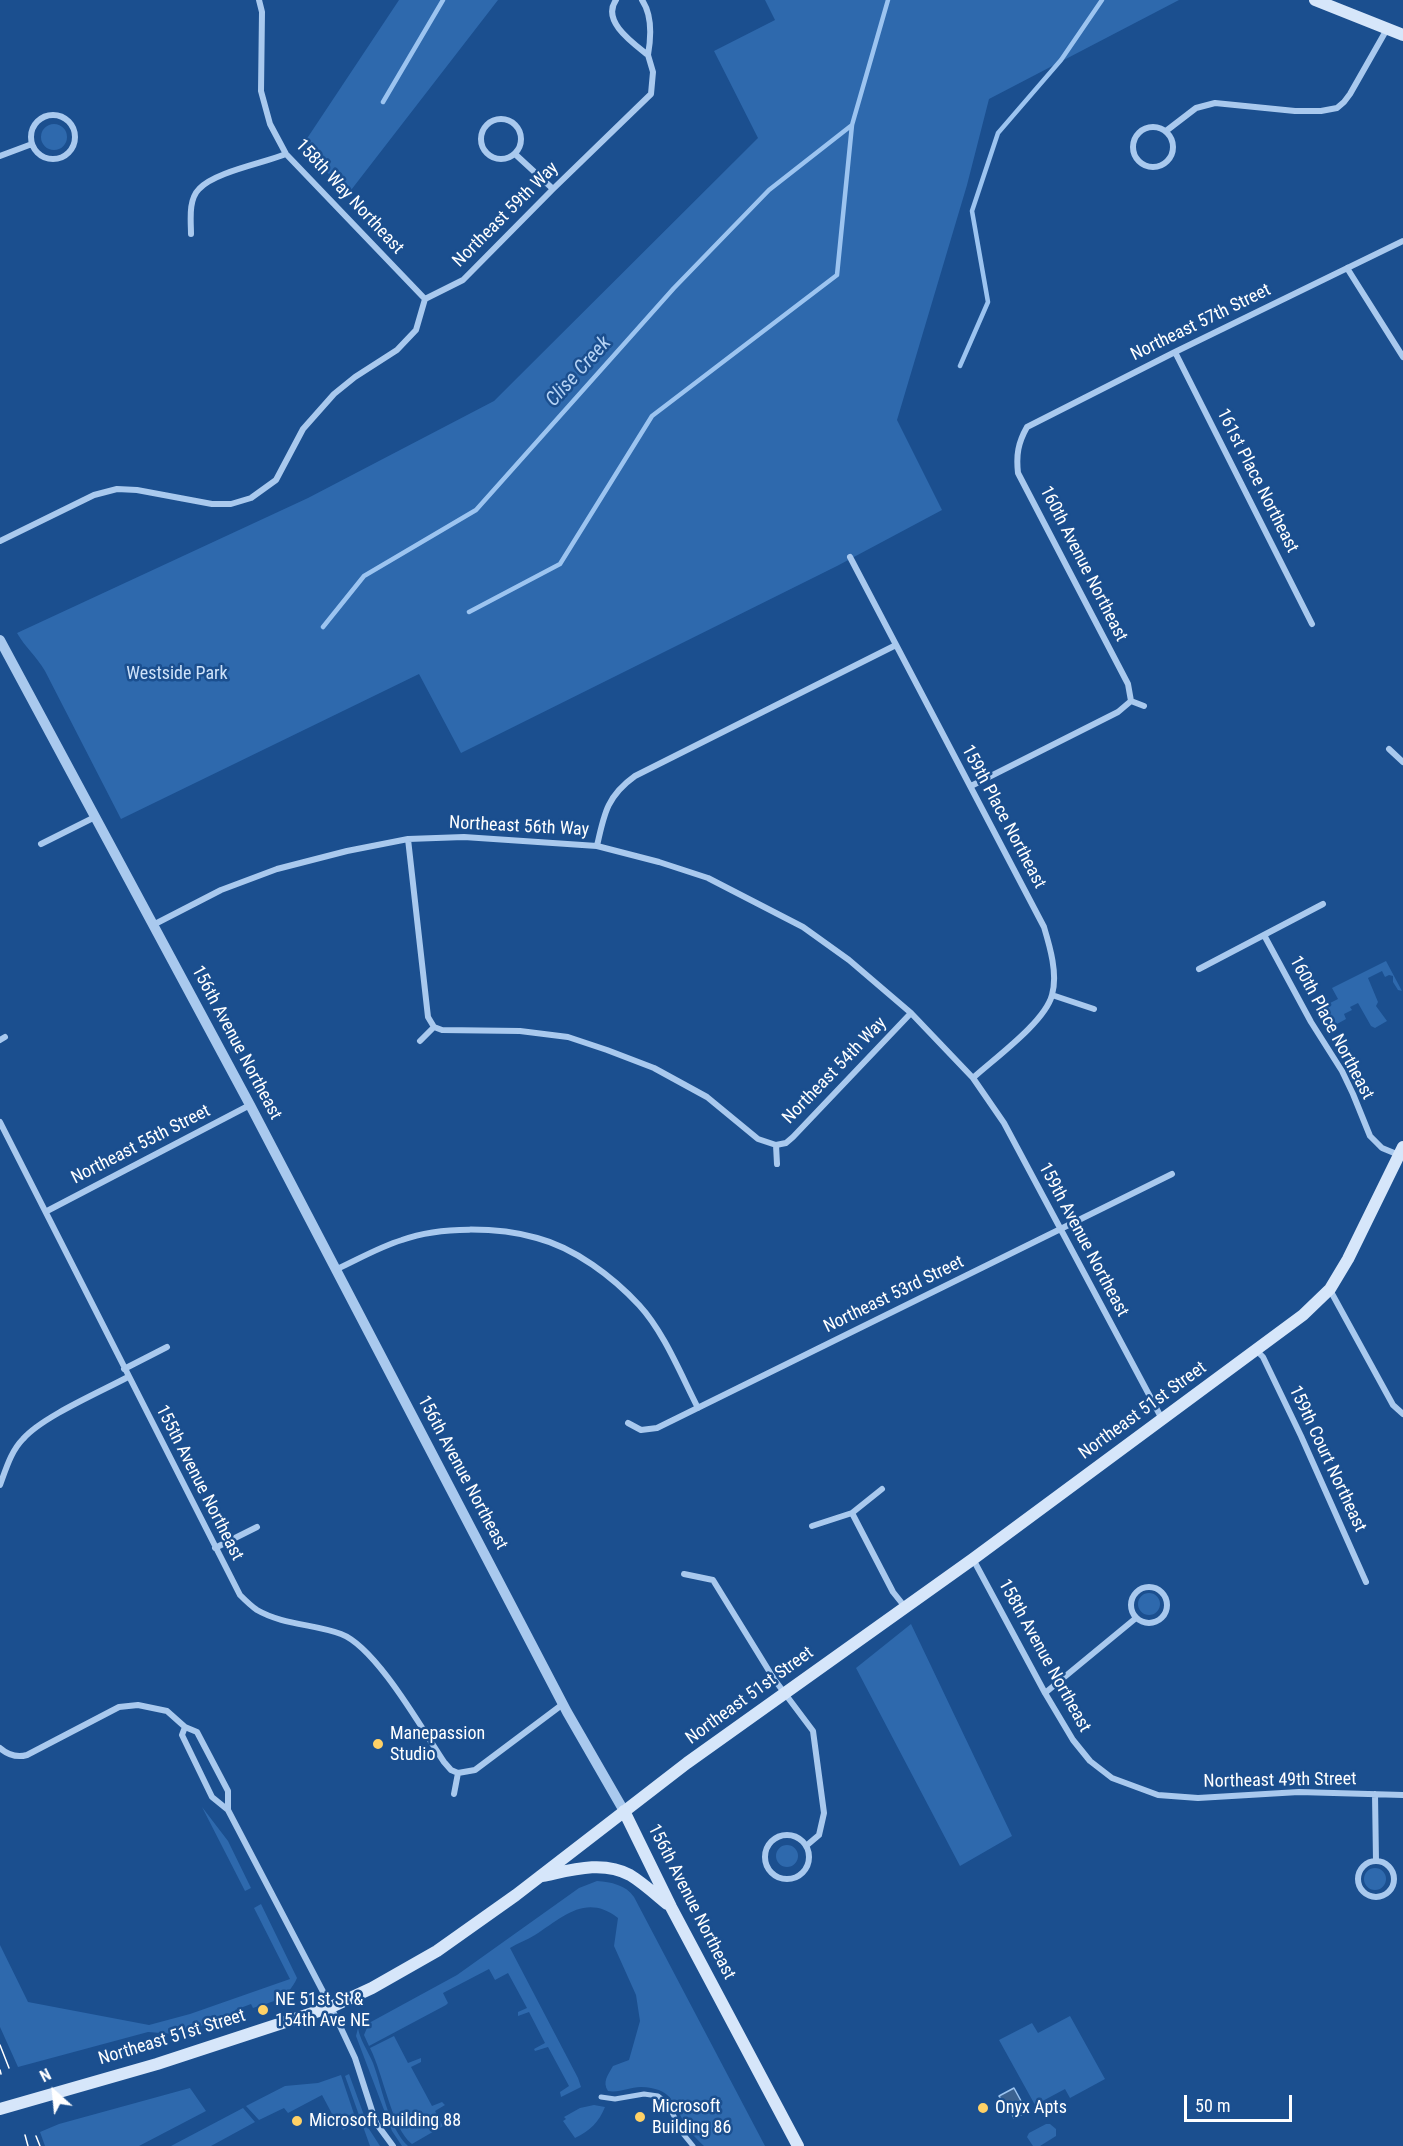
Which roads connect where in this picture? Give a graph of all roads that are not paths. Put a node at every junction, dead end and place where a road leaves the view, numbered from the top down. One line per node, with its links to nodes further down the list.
1 (259, 0): 10 (street, 158th Way Northeast)
2 (616, 0): 7 (street)
3 (642, 0): 7 (street)
4 (1315, 0): 5 (main road)
5 (1387, 28): 6 (main road); 8 (street)
6 (1403, 35)
7 (648, 56): 13 (street, Northeast 59th Way)
8 (1166, 131): 8 (street)
9 (32, 144): 9 (street); 12 (street)
10 (286, 154): 14 (street); 17 (street, 158th Way Northeast)
11 (515, 154): 11 (street); 13 (street)
12 (0, 156)
13 (553, 189): 17 (street, Northeast 59th Way)
14 (191, 234)
15 (1403, 241): 16 (street, Northeast 57th Street)
16 (1347, 268): 18 (street, Northeast 57th Street); 19 (street)
17 (424, 299): 21 (street)
18 (1175, 352): 20 (street, Northeast 57th Street); 23 (street, 161st Place Northeast)
19 (1403, 357)
20 (1019, 440): 27 (street, 160th Avenue Northeast)
21 (0, 541)
22 (850, 557): 25 (street, 159th Place Northeast)
23 (1311, 624)
24 (0, 640): 26 (street, 156th Avenue Northeast)
25 (896, 645): 31 (street, 159th Place Northeast); 35 (street, Northeast 56th Way)
26 (3, 654): 32 (street, 156th Avenue Northeast)
27 (1131, 701): 28 (street); 31 (street)
28 (1144, 706)
29 (1389, 749): 30 (street)
30 (1403, 762)
31 (971, 786): 40 (street, 159th Place Northeast)
32 (95, 817): 34 (street); 37 (street, 156th Avenue Northeast)
33 (408, 839): 35 (street, Northeast 56th Way); 37 (street, Northeast 56th Way); 43 (street)
34 (41, 844)
35 (597, 846): 42 (street, 159th Avenue Northeast)
36 (1323, 904): 38 (street)
37 (152, 925): 46 (street, 156th Avenue Northeast)
38 (1264, 935): 39 (street); 49 (street, 160th Place Northeast)
39 (1199, 969)
40 (1052, 995): 41 (street); 45 (street, 159th Place Northeast)
41 (1094, 1009)
42 (911, 1013): 45 (street, 159th Avenue Northeast); 48 (street, Northeast 54th Way)
43 (434, 1027): 44 (street); 48 (street)
44 (420, 1041)
45 (973, 1078): 53 (street, 159th Avenue Northeast)
46 (250, 1105): 52 (street, Northeast 55th Street); 54 (street, 156th Avenue Northeast)
47 (0, 1122): 52 (street, 155th Avenue Northeast)
48 (777, 1145): 50 (street)
49 (1401, 1151): 55 (main road, Northeast 51st Street)
50 (777, 1164)
51 (1172, 1174): 53 (street, Northeast 53rd Street)
52 (47, 1211): 58 (street, 155th Avenue Northeast)
53 (1062, 1230): 60 (street, Northeast 53rd Street); 62 (street, 159th Avenue Northeast)
54 (335, 1270): 60 (street); 77 (street, 156th Avenue Northeast)
55 (1330, 1289): 57 (main road, Northeast 51st Street); 61 (street)
56 (167, 1347): 58 (street)
57 (1256, 1350): 62 (main road, Northeast 51st Street); 72 (street, 159th Court Northeast)
58 (124, 1369): 59 (street, 155th Avenue Northeast)
59 (128, 1377): 64 (street); 69 (street, 155th Avenue Northeast)
60 (698, 1408): 63 (street, Northeast 53rd Street)
61 (1403, 1414)
62 (1162, 1419): 70 (main road, Northeast 51st Street)
63 (628, 1422)
64 (0, 1485)
65 (882, 1489): 66 (street)
66 (852, 1513): 67 (street); 73 (street)
67 (812, 1526)
68 (257, 1527): 69 (street)
69 (215, 1548): 80 (street, 155th Avenue Northeast)
70 (973, 1558): 73 (main road, Northeast 51st Street); 75 (street, 158th Avenue Northeast)
71 (684, 1574): 76 (street)
72 (1366, 1582)
73 (905, 1607): 76 (main road, Northeast 51st Street)
74 (1136, 1618): 74 (street); 75 (street)
75 (1045, 1693): 84 (street, 158th Avenue Northeast)
76 (784, 1694): 86 (main road, Northeast 51st Street); 87 (street)
77 (563, 1704): 80 (street); 86 (street, 156th Avenue Northeast)
78 (185, 1727): 79 (street); 85 (street); 85 (street)
79 (0, 1748)
80 (458, 1773): 81 (street)
81 (454, 1794)
82 (1375, 1794): 83 (street, Northeast 49th Street); 84 (street, Northeast 49th Street); 88 (street)
83 (1403, 1794)
84 (1158, 1795)
85 (228, 1810): 91 (street)
86 (624, 1811): 89 (main road, Northeast 51st Street); 90 (main road, 156th Avenue Northeast)
87 (806, 1846): 87 (street)
88 (1376, 1861): 88 (street)
89 (539, 1877): 90 (main road); 91 (main road, Northeast 51st Street)
90 (671, 1907): 96 (main road, 156th Avenue Northeast)
91 (331, 2007): 93 (main road, Northeast 51st Street); 94 (street)
92 (600, 2097): 95 (street)
93 (0, 2109)
94 (393, 2146)
95 (693, 2146)
96 (798, 2146)

